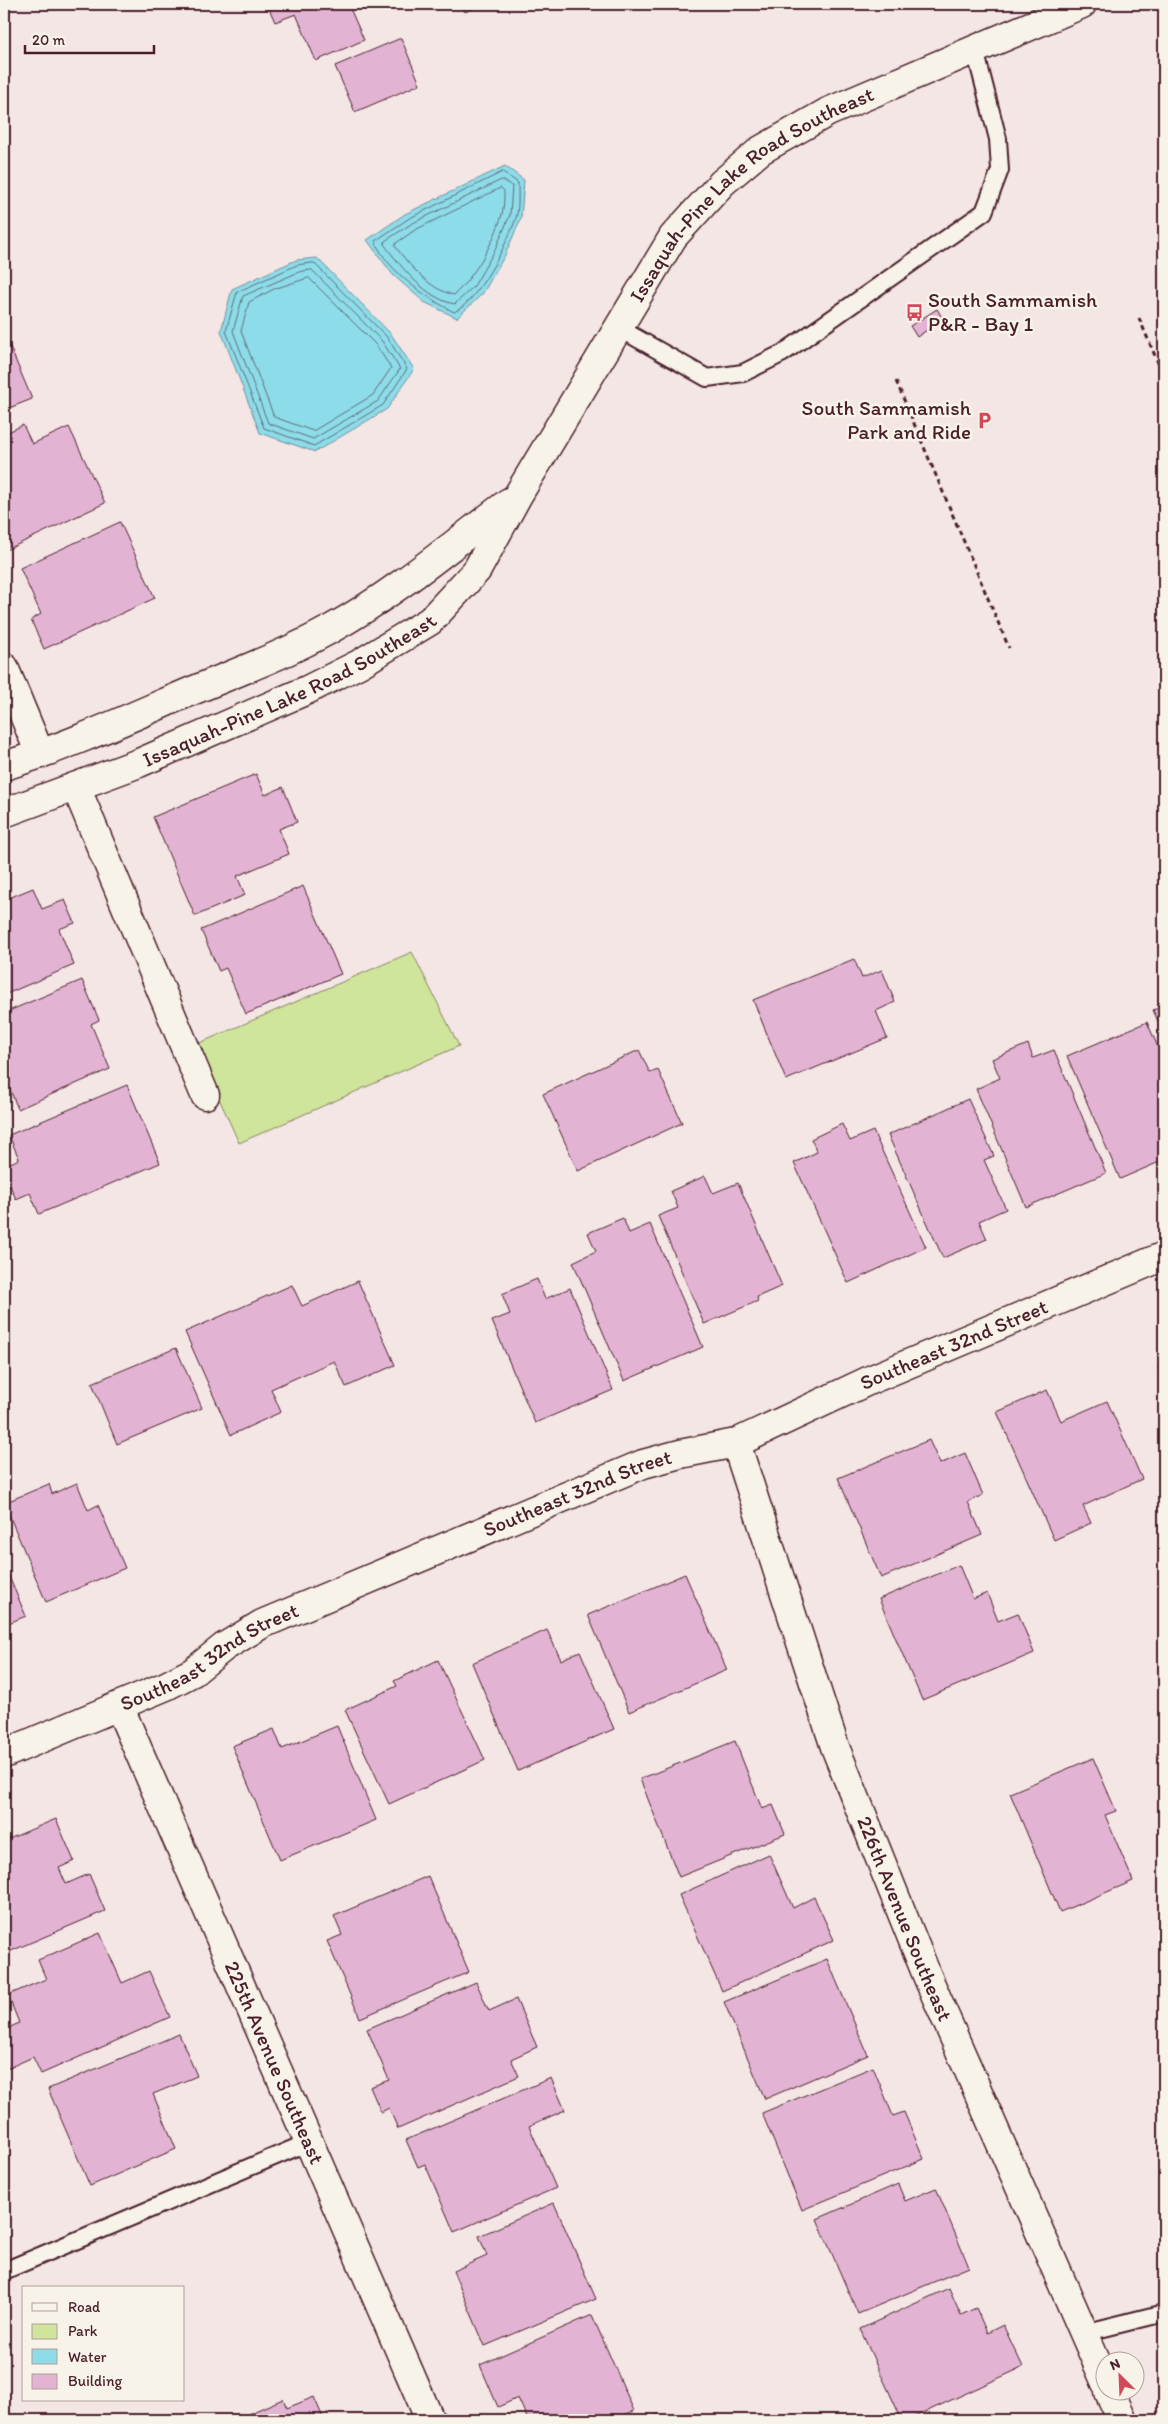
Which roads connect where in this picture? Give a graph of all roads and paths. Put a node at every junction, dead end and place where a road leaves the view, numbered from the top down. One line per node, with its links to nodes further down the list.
1 (1082, 4): 2 (street, Issaquah-Pine Lake Road Southeast)
2 (975, 50): 4 (street, Issaquah-Pine Lake Road Southeast); 4 (lane)
3 (1139, 318): 5 (path)
4 (617, 327): 7 (street, Issaquah-Pine Lake Road Southeast)
5 (1164, 377)
6 (896, 381): 8 (path)
7 (518, 496): 10 (street, Issaquah-Pine Lake Road Southeast); 12 (street, Issaquah-Pine Lake Road Southeast)
8 (1009, 648)
9 (4, 667): 10 (street)
10 (40, 754): 11 (street, Issaquah-Pine Lake Road Southeast)
11 (4, 766)
12 (76, 787): 13 (street, Issaquah-Pine Lake Road Southeast); 14 (street)
13 (4, 813)
14 (205, 1095)
15 (1164, 1256): 16 (street, Southeast 32nd Street)
16 (736, 1442): 17 (street, Southeast 32nd Street); 22 (street, 226th Avenue Southeast)
17 (119, 1706): 18 (street, Southeast 32nd Street); 19 (street, 225th Avenue Southeast)
18 (4, 1754)
19 (309, 2142): 20 (lane); 25 (street, 225th Avenue Southeast)
20 (4, 2271)
21 (1164, 2313): 22 (lane)
22 (1084, 2333): 23 (street, 226th Avenue Southeast)
23 (1096, 2360)
24 (1114, 2402): 26 (street)
25 (430, 2420)
26 (1122, 2420)

